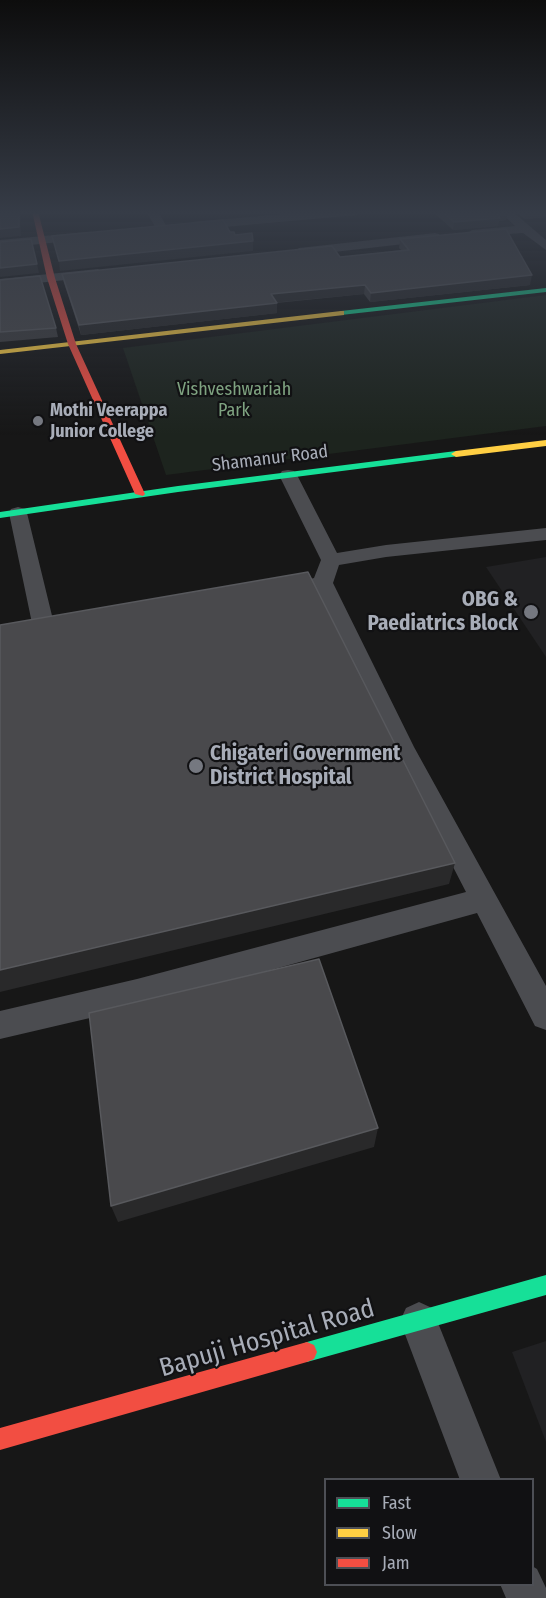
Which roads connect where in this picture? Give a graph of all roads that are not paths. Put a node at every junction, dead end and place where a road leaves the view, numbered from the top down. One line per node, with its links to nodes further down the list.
1 (53, 286): 3 (street)
2 (546, 290): 3 (street)
3 (72, 344): 4 (street); 7 (street)
4 (0, 351)
5 (546, 443): 6 (street, Shamanur Road)
6 (288, 475): 7 (street, Shamanur Road); 10 (street)
7 (140, 494): 8 (street, Shamanur Road)
8 (9, 514): 13 (street)
9 (546, 534): 10 (street)
10 (327, 572): 11 (street); 15 (street)
11 (287, 589)
12 (67, 624): 13 (street)
13 (44, 628): 14 (street)
14 (22, 632)
15 (484, 899): 16 (street); 17 (street)
16 (546, 1016)
17 (0, 1025)
18 (546, 1285): 19 (street, Bapuji Hospital Road)
19 (419, 1322): 20 (street, Bapuji Hospital Road); 21 (street)
20 (0, 1439)
21 (481, 1478)

